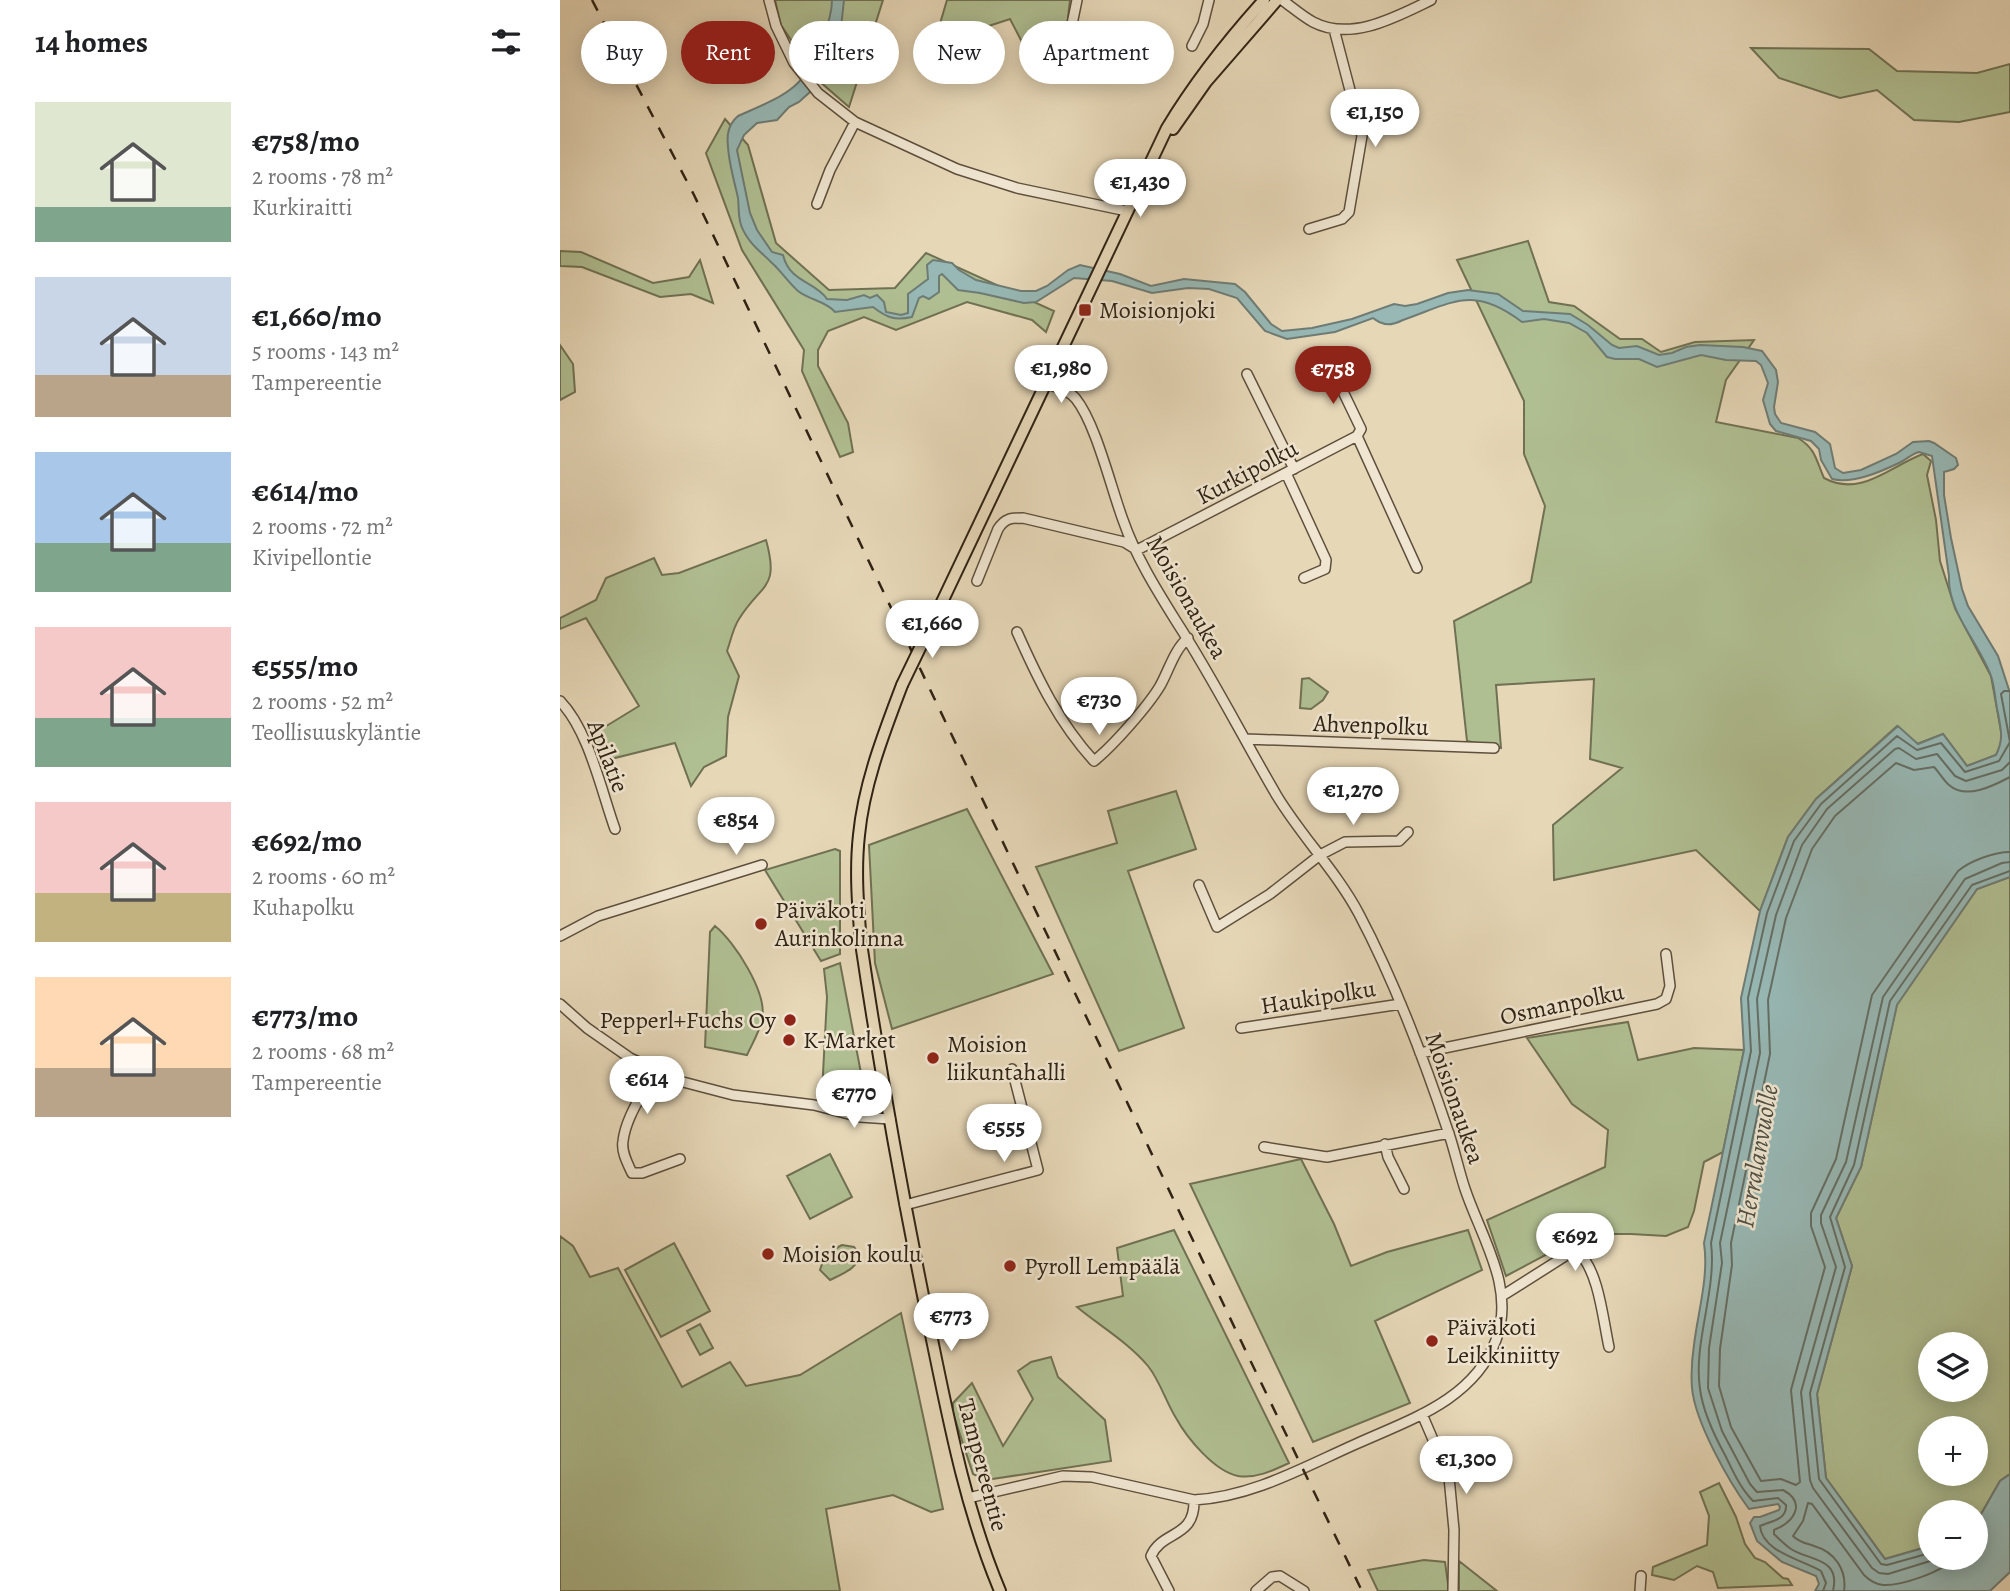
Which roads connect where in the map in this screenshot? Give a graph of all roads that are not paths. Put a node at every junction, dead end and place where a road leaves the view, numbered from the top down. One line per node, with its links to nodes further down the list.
1 (769, 0): 10 (street)
2 (1077, 0): 7 (street)
3 (1209, 0): 9 (street)
4 (1264, 0): 11 (main road, Tampereentie)
5 (1279, 0): 8 (street); 11 (main road, Tampereentie)
6 (1431, 0): 8 (street)
7 (1073, 21)
8 (1334, 29): 14 (street)
9 (1192, 46)
10 (855, 122): 12 (street); 13 (street)
11 (1154, 158): 13 (main road, Tampereentie)
12 (817, 204)
13 (1127, 211): 17 (main road, Tampereentie)
14 (1309, 229)
15 (1247, 374): 19 (street)
16 (1336, 377): 18 (street)
17 (1045, 383): 20 (street, Moisionaukea); 42 (main road, Tampereentie, bridge)
18 (1357, 436): 19 (street, Kurkipolku); 21 (street)
19 (1290, 471): 20 (street, Kurkipolku); 22 (street)
20 (1137, 550): 23 (street); 25 (street, Moisionaukea)
21 (1417, 568)
22 (1304, 578)
23 (977, 581)
24 (1017, 632): 25 (street)
25 (1188, 638): 27 (street, Moisionaukea)
26 (560, 701): 29 (street, Apilatie)
27 (1246, 739): 28 (street, Ahvenpolku); 31 (street, Moisionaukea)
28 (1494, 748)
29 (615, 829)
30 (1408, 832): 31 (street)
31 (1320, 855): 33 (street); 37 (street, Moisionaukea)
32 (762, 865): 34 (street)
33 (1199, 885)
34 (560, 936)
35 (1666, 954): 39 (street, Osmanpolku)
36 (560, 1004): 41 (street)
37 (1401, 1004): 38 (street, Haukipolku); 39 (street, Moisionaukea)
38 (1241, 1028)
39 (1420, 1053): 45 (street, Moisionaukea)
40 (1012, 1069): 50 (street)
41 (654, 1070): 43 (street); 48 (street)
42 (887, 1099): 43 (street); 44 (main road, Tampereentie)
43 (824, 1107): 44 (street)
44 (890, 1119): 50 (main road, Tampereentie)
45 (1449, 1133): 46 (street); 51 (street, Moisionaukea)
46 (1385, 1144): 47 (street); 49 (street)
47 (1264, 1147)
48 (680, 1159)
49 (1404, 1189)
50 (905, 1205): 54 (main road, Tampereentie)
51 (1502, 1296): 52 (street); 53 (street, Moisionaukea)
52 (1609, 1347)
53 (1422, 1415): 55 (street, Moisionaukea); 61 (street)
54 (968, 1498): 55 (street, Moisionaukea); 57 (main road, Tampereentie)
55 (1194, 1500): 58 (street)
56 (1641, 1576): 62 (street)
57 (1000, 1591)
58 (1169, 1591)
59 (1256, 1591): 60 (street)
60 (1304, 1591)
61 (1454, 1591)
62 (1640, 1591)

